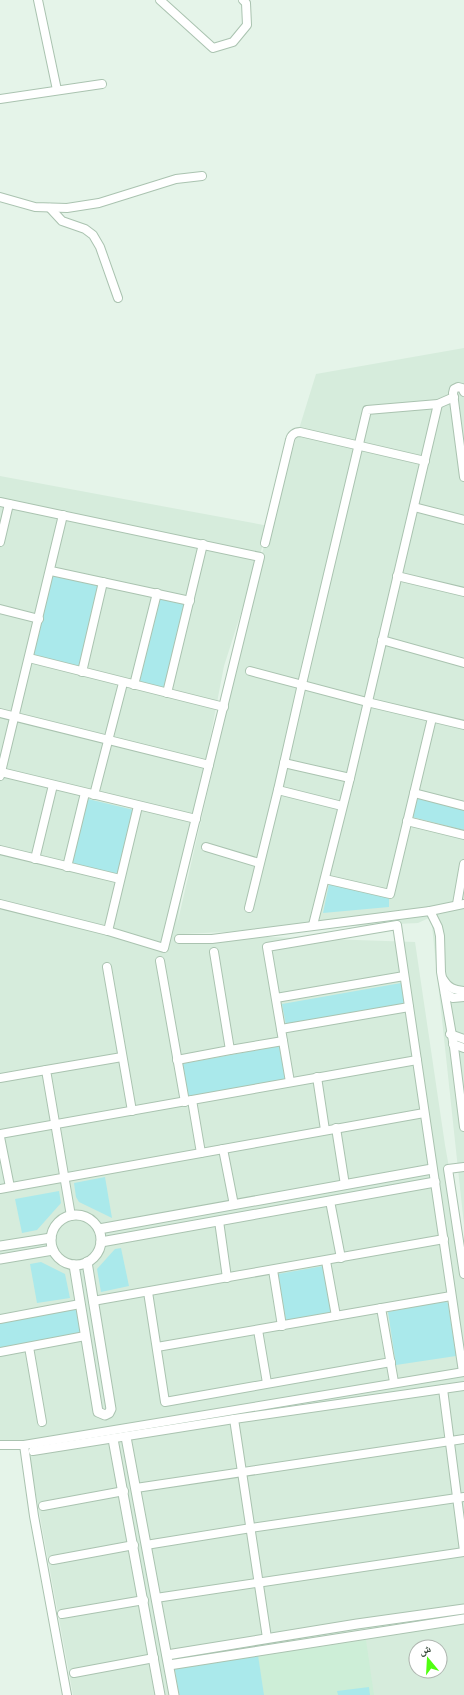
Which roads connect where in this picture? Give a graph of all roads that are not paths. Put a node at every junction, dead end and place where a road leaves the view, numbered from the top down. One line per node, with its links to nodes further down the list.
1 (38, 0): 5 (street)
2 (160, 0): 3 (street)
3 (243, 0)
4 (102, 84): 5 (street)
5 (57, 90): 6 (street)
6 (0, 99)
7 (202, 176): 9 (street)
8 (0, 196): 9 (street)
9 (50, 208): 10 (street)
10 (118, 298)
11 (464, 392): 12 (street)
12 (454, 397): 13 (street); 16 (street)
13 (438, 404): 14 (street); 15 (street)
14 (358, 446): 15 (street); 23 (street); 39 (street)
15 (425, 461): 19 (street)
16 (464, 477)
17 (0, 502): 18 (street)
18 (9, 504): 20 (street); 22 (street)
19 (414, 507): 21 (street); 26 (street)
20 (63, 515): 24 (street); 25 (street)
21 (464, 520)
22 (0, 542)
23 (265, 543)
24 (203, 544): 30 (street); 43 (street)
25 (51, 571): 27 (street); 32 (street)
26 (397, 576): 28 (street); 33 (street)
27 (103, 582): 29 (street); 37 (street)
28 (464, 592)
29 (157, 593): 30 (street); 40 (street)
30 (190, 601): 41 (street)
31 (0, 609): 32 (street)
32 (39, 618): 34 (street)
33 (382, 640): 35 (street); 42 (street)
34 (30, 658): 37 (street); 45 (street)
35 (464, 663)
36 (250, 671): 39 (street)
37 (82, 672): 38 (street)
38 (124, 683): 40 (street); 48 (street)
39 (302, 684): 42 (street); 49 (street)
40 (134, 685): 41 (street)
41 (167, 693): 43 (street)
42 (367, 702): 46 (street); 52 (street)
43 (224, 707): 50 (street)
44 (0, 713): 45 (street)
45 (15, 717): 48 (street); 51 (street)
46 (432, 718): 47 (street); 56 (street)
47 (464, 725)
48 (109, 740): 50 (street); 57 (street)
49 (284, 763): 52 (street); 54 (street)
50 (209, 765): 61 (street)
51 (0, 774): 53 (street)
52 (350, 778): 59 (street)
53 (53, 785): 55 (street); 66 (street)
54 (278, 790): 59 (street); 67 (street)
55 (85, 793): 57 (street); 69 (street)
56 (414, 793): 60 (street); 62 (street)
57 (94, 795): 58 (street)
58 (138, 806): 61 (street); 70 (street)
59 (342, 806): 71 (street)
60 (464, 806)
61 (196, 820): 77 (street)
62 (407, 821): 63 (street); 71 (street)
63 (464, 835)
64 (206, 847): 67 (street)
65 (0, 850): 66 (street)
66 (35, 859): 69 (street)
67 (259, 863): 74 (street)
68 (464, 864): 73 (street)
69 (66, 867): 70 (street)
70 (120, 879): 77 (street)
71 (325, 879): 76 (street)
72 (0, 904): 77 (street)
73 (460, 904): 75 (street)
74 (249, 908)
75 (430, 911): 76 (street); 83 (street)
76 (313, 925): 78 (street)
77 (108, 931)
78 (179, 939)
79 (214, 952): 95 (street)
80 (160, 960): 97 (street)
81 (107, 967): 96 (street)
82 (404, 976): 87 (street); 87 (street); 88 (street)
83 (442, 977): 84 (street); 85 (street)
84 (464, 991)
85 (445, 993): 86 (street); 90 (street)
86 (464, 997)
87 (276, 998): 89 (street)
88 (409, 1007): 89 (street); 98 (street)
89 (281, 1029): 92 (street)
90 (450, 1034): 91 (street); 93 (street)
91 (464, 1039)
92 (283, 1041): 95 (street); 102 (street)
93 (453, 1044): 94 (street); 107 (street)
94 (464, 1048)
95 (230, 1050): 97 (street)
96 (122, 1057): 99 (street); 104 (street)
97 (177, 1060): 103 (street)
98 (417, 1060): 100 (street); 105 (street)
99 (46, 1070): 101 (street); 106 (street)
100 (317, 1077): 102 (street); 109 (street)
101 (0, 1078)
102 (290, 1082): 103 (street)
103 (188, 1101): 104 (street); 112 (street)
104 (132, 1111): 106 (street)
105 (424, 1113): 108 (street); 114 (street)
106 (56, 1124): 110 (street); 115 (street)
107 (464, 1127)
108 (336, 1128): 109 (street); 117 (street)
109 (325, 1130): 111 (street)
110 (0, 1135): 118 (street)
111 (224, 1149): 112 (street); 121 (street)
112 (201, 1153): 115 (street)
113 (464, 1167): 124 (street)
114 (432, 1169): 116 (street); 117 (street)
115 (64, 1177): 118 (street); 122 (street)
116 (434, 1182): 120 (street); 127 (street)
117 (345, 1184): 121 (street)
118 (10, 1187): 119 (street)
119 (0, 1189)
120 (330, 1201): 123 (street); 131 (street)
121 (234, 1205): 125 (street)
122 (71, 1216): 125 (street); 126 (street)
123 (218, 1221): 128 (street); 138 (street)
124 (460, 1222): 137 (street)
125 (99, 1229): 128 (street)
126 (51, 1238): 129 (street); 130 (street)
127 (444, 1239): 131 (street); 140 (street)
128 (101, 1242): 134 (street)
129 (0, 1246)
130 (53, 1250): 132 (street); 135 (street)
131 (341, 1258): 133 (street)
132 (0, 1259)
133 (326, 1261): 136 (street); 144 (street)
134 (87, 1262): 135 (street); 141 (street)
135 (74, 1265): 142 (street)
136 (273, 1270): 138 (street); 146 (street)
137 (464, 1274)
138 (227, 1278): 139 (street)
139 (148, 1292): 141 (street); 150 (street)
140 (451, 1296): 143 (street); 153 (street)
141 (93, 1301): 148 (street)
142 (80, 1304): 145 (street); 148 (street)
143 (382, 1308): 144 (street); 152 (street)
144 (336, 1316): 146 (street)
145 (0, 1319)
146 (282, 1326): 147 (street)
147 (258, 1330): 150 (street); 155 (street)
148 (85, 1336): 149 (street)
149 (28, 1346): 151 (street); 159 (street)
150 (157, 1347): 155 (street)
151 (0, 1352)
152 (391, 1362): 154 (street); 155 (street)
153 (463, 1372): 154 (street)
154 (394, 1382): 164 (street)
155 (267, 1383)
156 (464, 1386): 157 (street)
157 (443, 1389): 158 (street); 163 (street)
158 (234, 1420): 160 (street); 167 (street)
159 (42, 1422)
160 (126, 1437): 161 (street); 168 (street)
161 (113, 1439): 166 (street); 169 (street)
162 (464, 1439): 163 (street)
163 (450, 1441): 167 (street); 170 (street)
164 (24, 1445): 165 (street); 192 (street)
165 (0, 1446)
166 (34, 1451)
167 (243, 1473): 168 (street); 172 (street)
168 (136, 1488): 174 (street)
169 (124, 1491): 171 (street); 173 (street)
170 (461, 1497): 172 (street); 175 (street)
171 (43, 1506)
172 (251, 1528): 174 (street); 179 (street)
173 (134, 1545): 176 (street); 178 (street)
174 (146, 1545): 177 (street)
175 (464, 1551): 179 (street)
176 (53, 1560)
177 (151, 1570): 178 (street); 180 (street)
178 (139, 1572): 181 (street)
179 (259, 1582): 180 (street); 187 (street)
180 (156, 1598): 188 (street)
181 (144, 1600): 183 (street); 189 (street)
182 (464, 1609): 185 (street)
183 (62, 1614)
184 (464, 1619): 186 (street)
185 (357, 1624): 186 (street); 187 (street)
186 (359, 1634): 190 (street)
187 (267, 1638): 188 (street)
188 (167, 1655): 190 (street)
189 (154, 1658): 191 (street); 193 (street)
190 (169, 1665): 194 (street)
191 (74, 1673)
192 (67, 1695)
193 (160, 1695)
194 (174, 1695)

